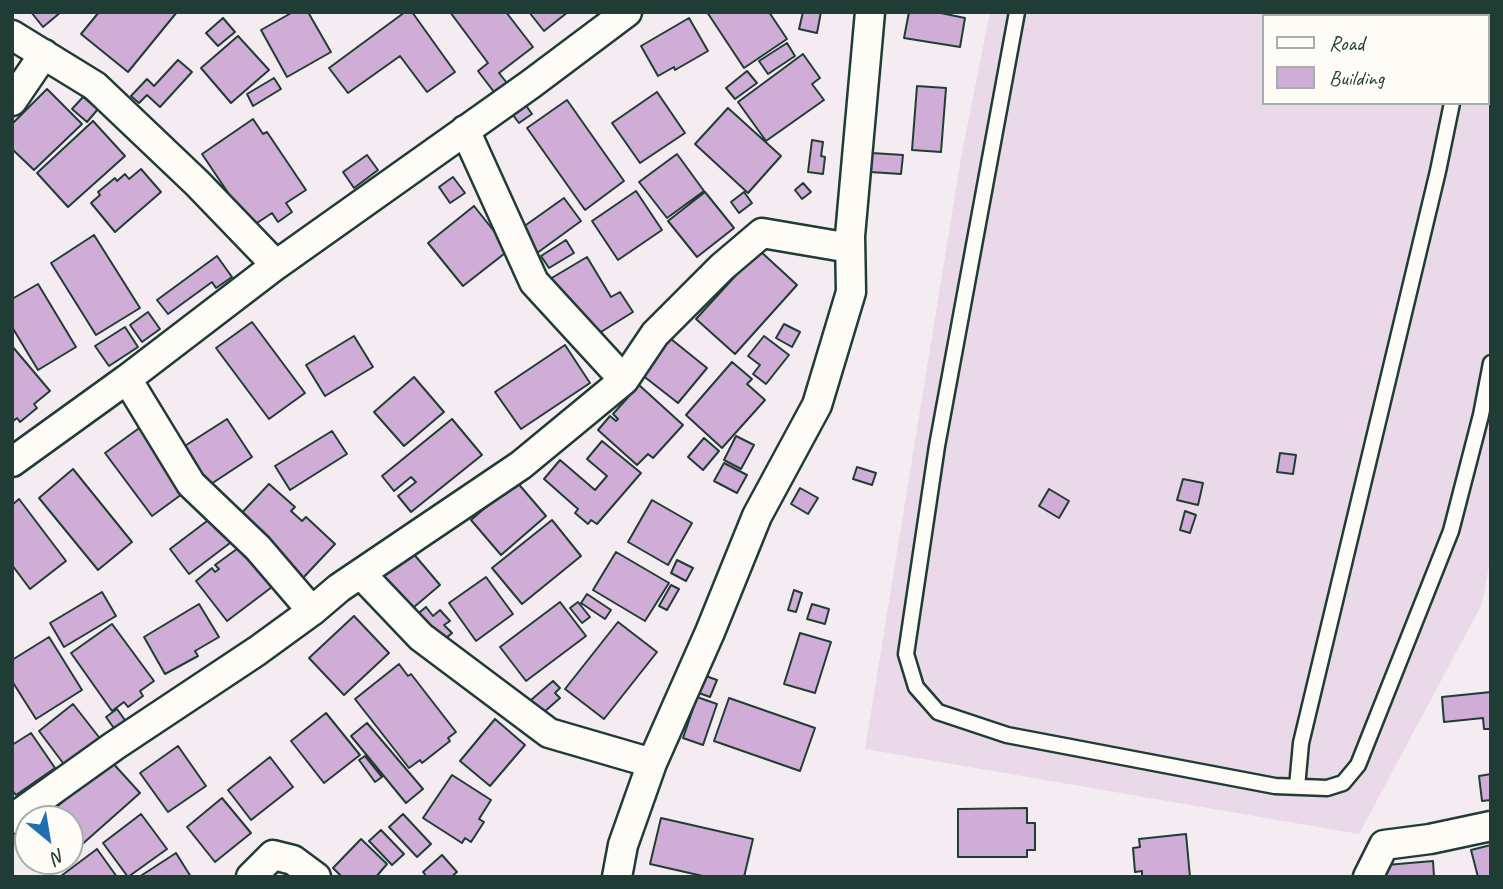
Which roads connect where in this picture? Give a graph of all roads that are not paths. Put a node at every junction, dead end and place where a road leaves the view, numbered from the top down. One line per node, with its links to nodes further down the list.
1 (627, 12): 8 (street)
2 (870, 12): 9 (street)
3 (1017, 12): 18 (lane)
4 (12, 35): 5 (street)
5 (44, 54): 6 (street); 10 (street)
6 (12, 101)
7 (1452, 105): 18 (lane)
8 (465, 130): 10 (street); 13 (street)
9 (850, 248): 13 (street); 17 (street)
10 (276, 265): 12 (street)
11 (1491, 363): 18 (lane)
12 (127, 379): 14 (street); 16 (street)
13 (624, 380): 15 (street)
14 (12, 462)
15 (361, 574): 16 (street); 17 (street)
16 (312, 611): 19 (street)
17 (652, 763): 23 (street)
18 (1297, 787)
19 (12, 819)
20 (1491, 826): 24 (street)
21 (251, 877): 22 (street)
22 (316, 877)
23 (617, 877)
24 (1368, 877)

